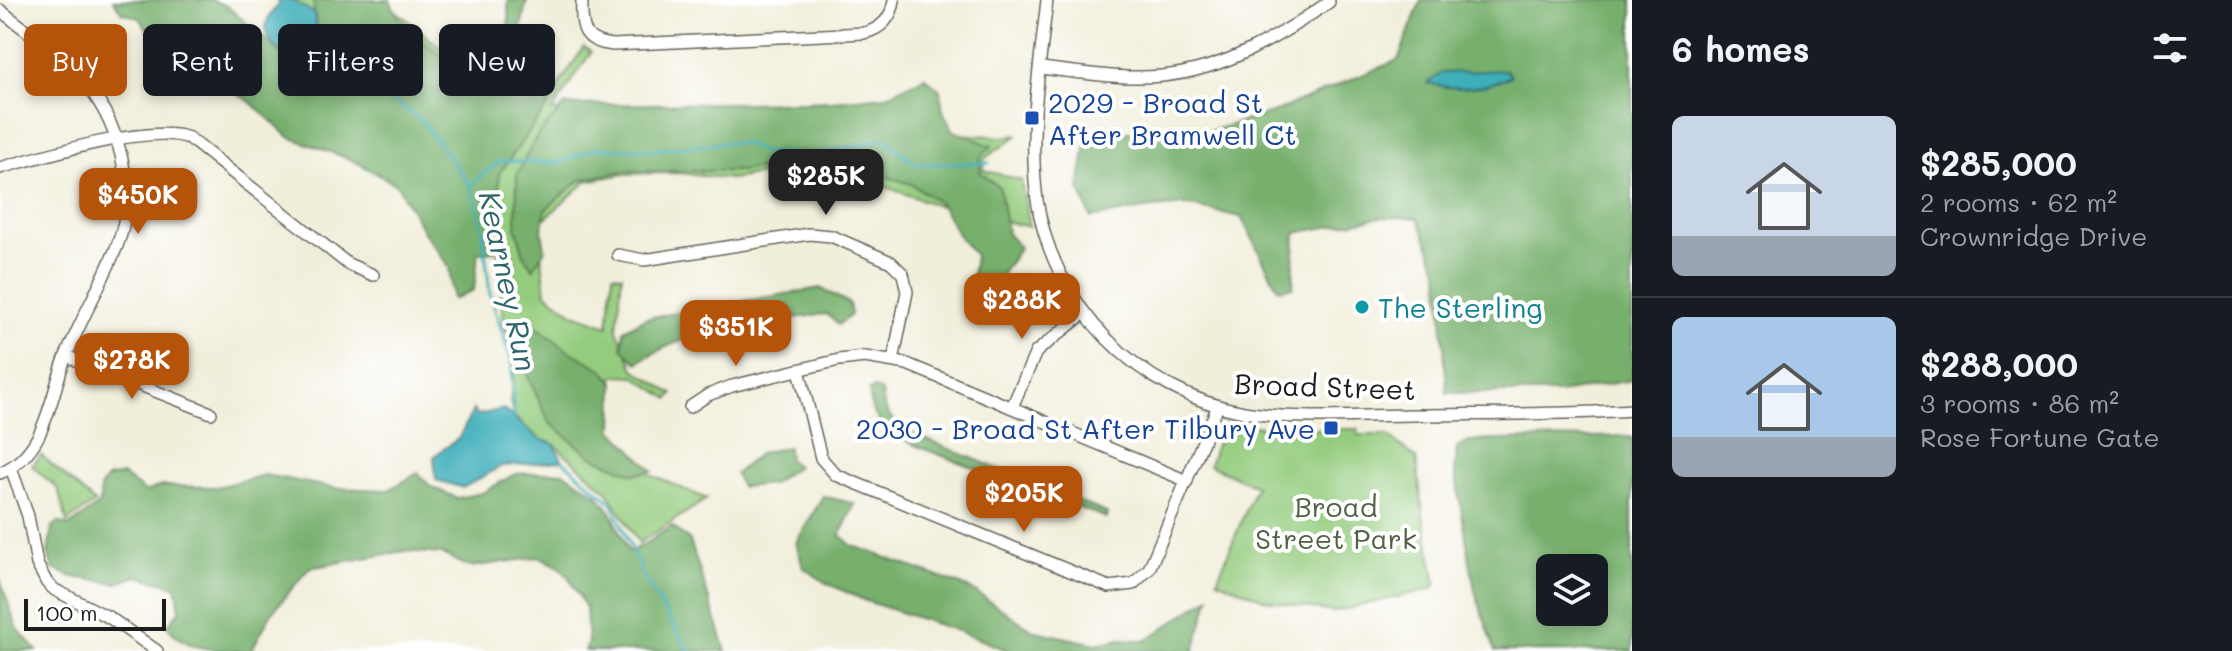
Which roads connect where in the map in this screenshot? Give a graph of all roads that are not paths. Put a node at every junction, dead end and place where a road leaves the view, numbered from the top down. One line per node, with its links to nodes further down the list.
1 (582, 0): 2 (street)
2 (894, 0)
3 (1047, 0): 6 (street, Broad Street)
4 (1329, 2): 6 (street)
5 (0, 10): 7 (street)
6 (1040, 68): 11 (street, Broad Street)
7 (116, 141): 8 (street); 10 (street); 12 (street)
8 (0, 168)
9 (618, 255): 13 (street)
10 (373, 275)
11 (1083, 314): 15 (street, Broad Street); 17 (street)
12 (66, 356): 19 (street); 20 (street)
13 (893, 361): 14 (street); 17 (street)
14 (799, 370): 16 (street); 21 (street)
15 (1218, 406): 18 (street, Broad Street); 21 (street)
16 (690, 407)
17 (1012, 407): 21 (street)
18 (1632, 410)
19 (211, 413)
20 (6, 471): 22 (street)
21 (1187, 481)
22 (157, 651)

